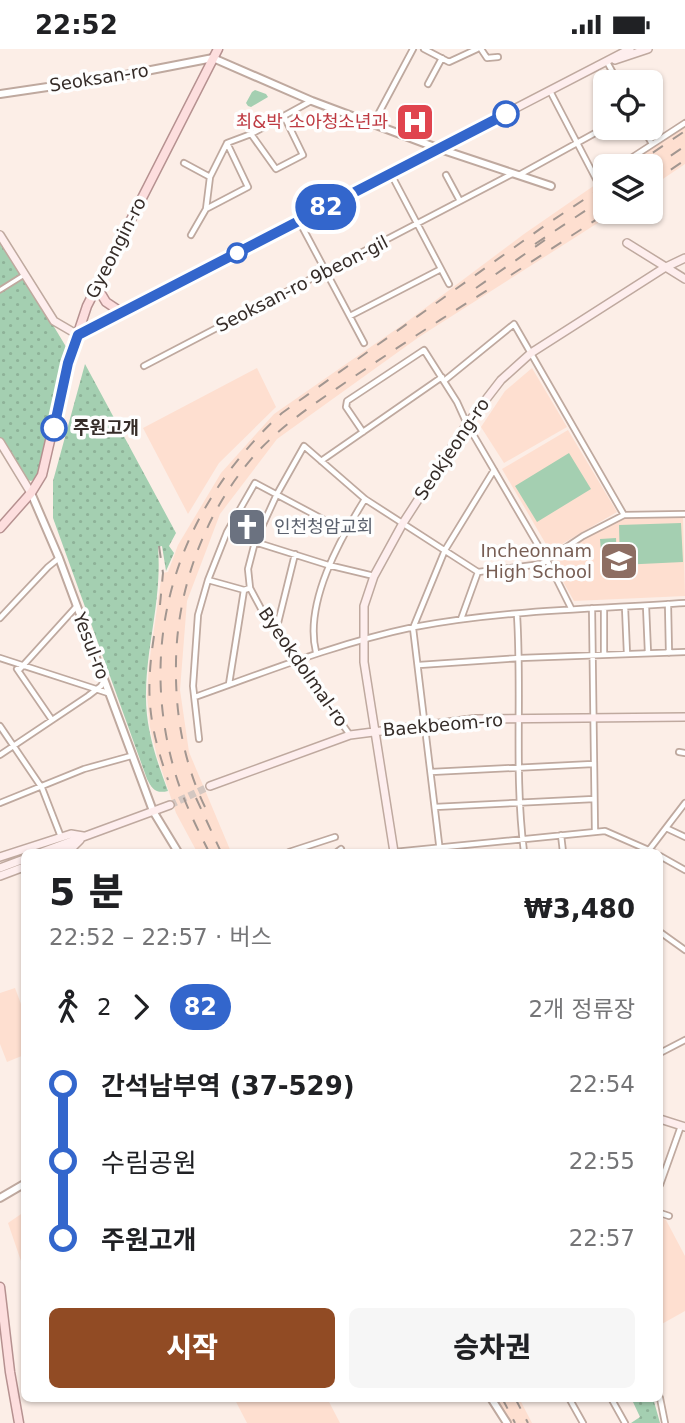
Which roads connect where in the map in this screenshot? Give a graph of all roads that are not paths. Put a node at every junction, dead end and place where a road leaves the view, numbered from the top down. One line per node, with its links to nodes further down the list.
1 (218, 49): 9 (main road, Gyeongin-ro)
2 (413, 49): 19 (street)
3 (424, 49): 10 (street)
4 (479, 49): 8 (street); 10 (street)
5 (616, 49): 11 (main road)
6 (630, 49): 11 (main road)
7 (648, 49): 11 (main road)
8 (498, 57)
9 (213, 58): 15 (street, Seoksan-ro); 16 (street); 49 (main road, Gyeongin-ro)
10 (443, 58): 13 (street)
11 (606, 62): 12 (street); 14 (main road)
12 (611, 70)
13 (428, 84)
14 (550, 91): 24 (street); 26 (main road)
15 (0, 94)
16 (312, 101): 17 (street); 19 (street)
17 (284, 116): 20 (street); 20 (street)
18 (685, 123): 25 (street)
19 (373, 124): 26 (street)
20 (251, 134): 23 (street)
21 (593, 134): 24 (street, Seoksan-ro 9beon-gil)
22 (650, 140): 25 (street)
23 (227, 143): 33 (street); 36 (street)
24 (577, 143): 29 (street); 31 (street, Seoksan-ro 9beon-gil)
25 (652, 144): 27 (street)
26 (440, 149): 30 (main road); 31 (street)
27 (637, 154)
28 (184, 163): 33 (street)
29 (593, 173)
30 (391, 174): 37 (main road); 38 (street)
31 (517, 174): 34 (street); 35 (street, Seoksan-ro 9beon-gil)
32 (446, 175): 35 (street)
33 (210, 177): 36 (street)
34 (551, 186)
35 (460, 201): 38 (street, Seoksan-ro 9beon-gil)
36 (205, 209): 40 (street)
37 (299, 221): 45 (street); 51 (main road)
38 (417, 224): 44 (street); 45 (street, Seoksan-ro 9beon-gil)
39 (0, 235): 46 (main road)
40 (191, 235)
41 (627, 243): 43 (main road)
42 (685, 258): 43 (main road, Seokjeong-ro)
43 (668, 267): 47 (main road); 55 (main road, Seokjeong-ro)
44 (441, 269): 48 (street); 52 (street)
45 (326, 271): 52 (street); 56 (street, Seoksan-ro 9beon-gil)
46 (24, 275): 50 (street); 53 (main road)
47 (685, 279)
48 (449, 284)
49 (97, 287): 51 (main road); 53 (main road, Gyeongin-ro)
50 (0, 290)
51 (121, 312): 53 (main road)
52 (350, 316): 54 (street)
53 (78, 335): 63 (main road, Gyeongin-ro)
54 (364, 343)
55 (531, 353): 57 (street); 58 (main road, Seokjeong-ro); 67 (street)
56 (144, 366)
57 (443, 379): 58 (street); 59 (street); 59 (street)
58 (467, 423): 62 (street); 68 (main road, Seokjeong-ro)
59 (363, 432): 61 (street)
60 (0, 442): 63 (main road, Yesul-ro)
61 (321, 461): 64 (street, Byeokdolmal-ro); 65 (street)
62 (494, 470): 72 (street); 75 (street)
63 (31, 493): 69 (main road, Gyeongin-ro); 74 (street, Yesul-ro)
64 (277, 494): 70 (street); 71 (street, Byeokdolmal-ro); 79 (street)
65 (365, 499): 68 (street); 70 (street)
66 (685, 514): 67 (street)
67 (624, 515): 75 (street)
68 (403, 523): 72 (street); 78 (main road, Seokjeong-ro)
69 (0, 528)
70 (345, 531): 76 (street)
71 (254, 542): 73 (street); 80 (street, Byeokdolmal-ro)
72 (445, 550): 77 (street); 91 (street)
73 (295, 554): 76 (street); 92 (street)
74 (59, 558): 84 (street, Yesul-ro); 89 (street)
75 (547, 561): 77 (street); 86 (street)
76 (328, 565): 78 (street); 94 (street)
77 (478, 572): 90 (street)
78 (374, 576): 93 (main road, Seokjeong-ro)
79 (208, 580): 80 (street); 110 (street)
80 (247, 589): 92 (street, Byeokdolmal-ro); 107 (street)
81 (685, 603): 82 (street)
82 (668, 604): 83 (street); 97 (street)
83 (646, 605): 85 (street); 96 (street)
84 (76, 607): 105 (street); 106 (street, Yesul-ro)
85 (625, 607): 87 (street); 100 (street)
86 (571, 608): 87 (street); 88 (street)
87 (598, 608): 98 (street); 99 (street)
88 (517, 615): 90 (street); 101 (street)
89 (0, 618)
90 (461, 619): 91 (street)
91 (413, 628): 93 (street); 104 (street)
92 (276, 632): 103 (street, Byeokdolmal-ro)
93 (363, 640): 94 (street); 117 (main road, Seokjeong-ro)
94 (316, 652): 103 (street)
95 (685, 652): 97 (street)
96 (648, 653): 97 (street); 100 (street)
97 (668, 653)
98 (593, 654): 99 (street); 101 (street); 113 (street)
99 (604, 654): 100 (street)
100 (627, 654)
101 (520, 657): 104 (street); 112 (street)
102 (0, 658): 105 (street)
103 (295, 660): 107 (street); 118 (street, Byeokdolmal-ro)
104 (419, 665): 115 (street)
105 (21, 668): 108 (street); 114 (street)
106 (104, 681): 108 (street); 109 (street, Yesul-ro)
107 (229, 685): 110 (street)
108 (94, 690): 109 (street); 114 (street)
109 (108, 693): 122 (street, Yesul-ro)
110 (195, 697): 119 (street)
111 (685, 717): 113 (main road, Baekbeom-ro)
112 (518, 718): 113 (main road, Baekbeom-ro); 115 (main road, Baekbeom-ro); 124 (street)
113 (592, 718): 123 (street)
114 (52, 720): 120 (street)
115 (425, 724): 117 (main road, Baekbeom-ro); 125 (street)
116 (0, 726): 120 (street)
117 (376, 731): 118 (main road, Baekbeom-ro); 149 (main road, Seokjeong-ro)
118 (350, 734): 126 (main road, Baekbeom-ro)
119 (199, 739)
120 (14, 746): 121 (street); 127 (street)
121 (0, 755)
122 (131, 755): 127 (street); 135 (street, Yesul-ro)
123 (593, 764): 124 (street); 128 (street)
124 (518, 767): 125 (street); 129 (street)
125 (431, 772): 133 (street)
126 (210, 786)
127 (42, 788): 130 (street); 139 (street)
128 (594, 799): 129 (street); 137 (street)
129 (519, 801): 133 (street); 143 (street)
130 (0, 803)
131 (685, 803): 134 (street)
132 (170, 805): 135 (main road)
133 (435, 807): 150 (street)
134 (683, 809): 136 (street)
135 (153, 811): 140 (main road); 147 (street, Yesul-ro)
136 (666, 828): 142 (street); 155 (street)
137 (594, 832): 138 (street); 154 (street)
138 (561, 835): 143 (street); 153 (street)
139 (61, 837): 140 (main road); 144 (main road)
140 (83, 837): 145 (main road); 146 (main road)
141 (335, 837): 148 (street)
142 (685, 837)
143 (522, 838): 151 (street); 152 (street)
144 (24, 849)
145 (50, 849)
146 (67, 849)
147 (176, 849)
148 (305, 849)
149 (394, 849)
150 (440, 849)
151 (447, 849)
152 (524, 849)
153 (563, 849)
154 (646, 849)
155 (652, 849)
156 (21, 850): 157 (main road)
157 (0, 857)
158 (663, 858): 162 (street)
159 (21, 860): 160 (main road)
160 (0, 868)
161 (21, 868): 163 (main road)
162 (685, 870)
163 (0, 876)
164 (663, 934): 165 (street)
165 (685, 950)
166 (685, 1040): 167 (street)
167 (663, 1051)
168 (663, 1120): 169 (main road)
169 (683, 1126): 170 (street)
170 (663, 1169)
171 (21, 1186): 172 (street)
172 (0, 1198)
173 (663, 1214): 174 (street)
174 (669, 1216)
175 (0, 1287): 180 (main road)
176 (494, 1402): 181 (street)
177 (571, 1402): 182 (street)
178 (613, 1402): 183 (street)
179 (661, 1402): 184 (street)
180 (19, 1423)
181 (507, 1423)
182 (583, 1423)
183 (625, 1423)
184 (665, 1423)

